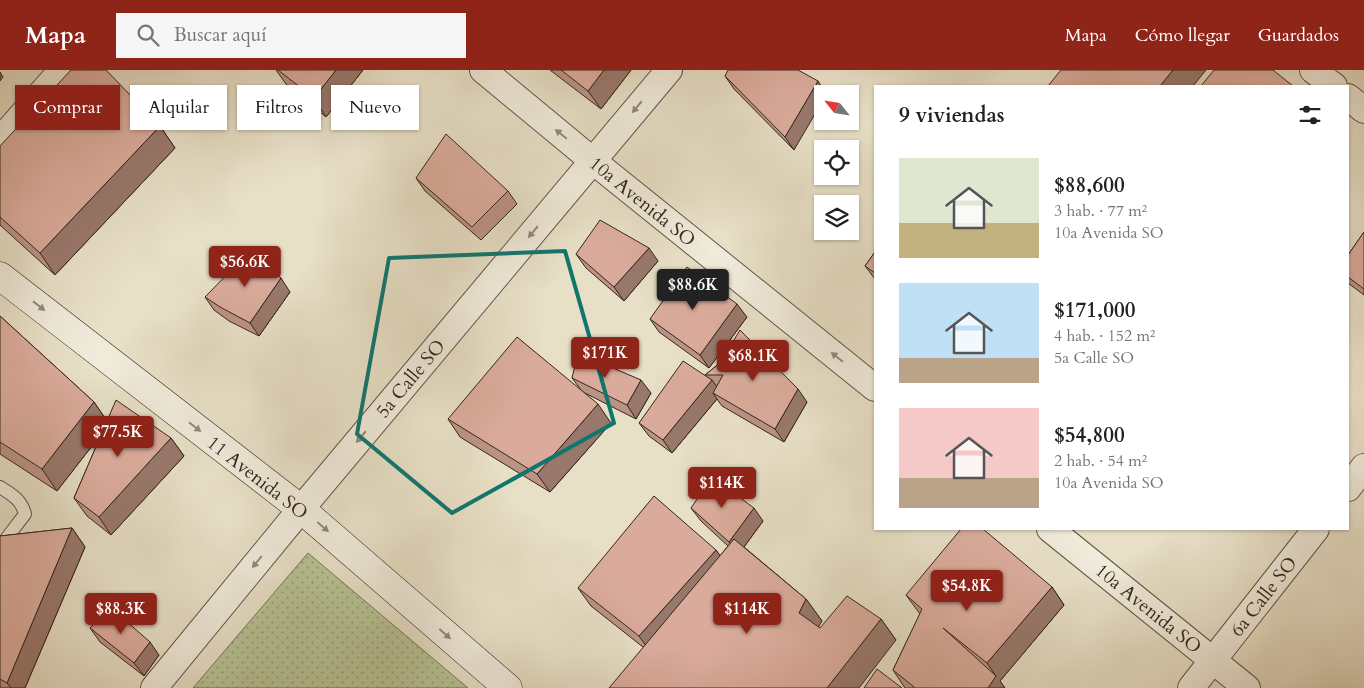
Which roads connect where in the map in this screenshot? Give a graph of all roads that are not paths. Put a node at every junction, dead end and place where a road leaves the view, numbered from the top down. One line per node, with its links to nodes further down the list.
1 (62, 70): 8 (street)
2 (483, 70): 9 (street, 10a Avenida SO, one-way to 2)
3 (668, 70): 9 (street, 5a Calle SO, one-way to 9)
4 (1313, 70): 5 (street)
5 (1333, 85)
6 (1349, 98): 7 (street)
7 (1364, 110)
8 (0, 140)
9 (593, 160): 11 (street, 10a Avenida SO, one-way to 9); 15 (street, 5a Calle SO, one-way to 15)
10 (0, 276): 15 (street, 11 Avenida SO, one-way to 15)
11 (874, 387)
12 (1364, 467): 14 (street)
13 (0, 487): 18 (lane)
14 (1349, 487)
15 (301, 509): 20 (street, 5a Calle SO, one-way to 20); 21 (street, 11 Avenida SO, one-way to 21)
16 (1051, 530): 19 (street, 10a Avenida SO)
17 (1315, 530): 19 (street, 6a Calle SO)
18 (0, 547)
19 (1213, 660): 22 (street, 6a Calle SO); 23 (street, 10a Avenida SO)
20 (154, 688)
21 (508, 688)
22 (1191, 688)
23 (1247, 688)

